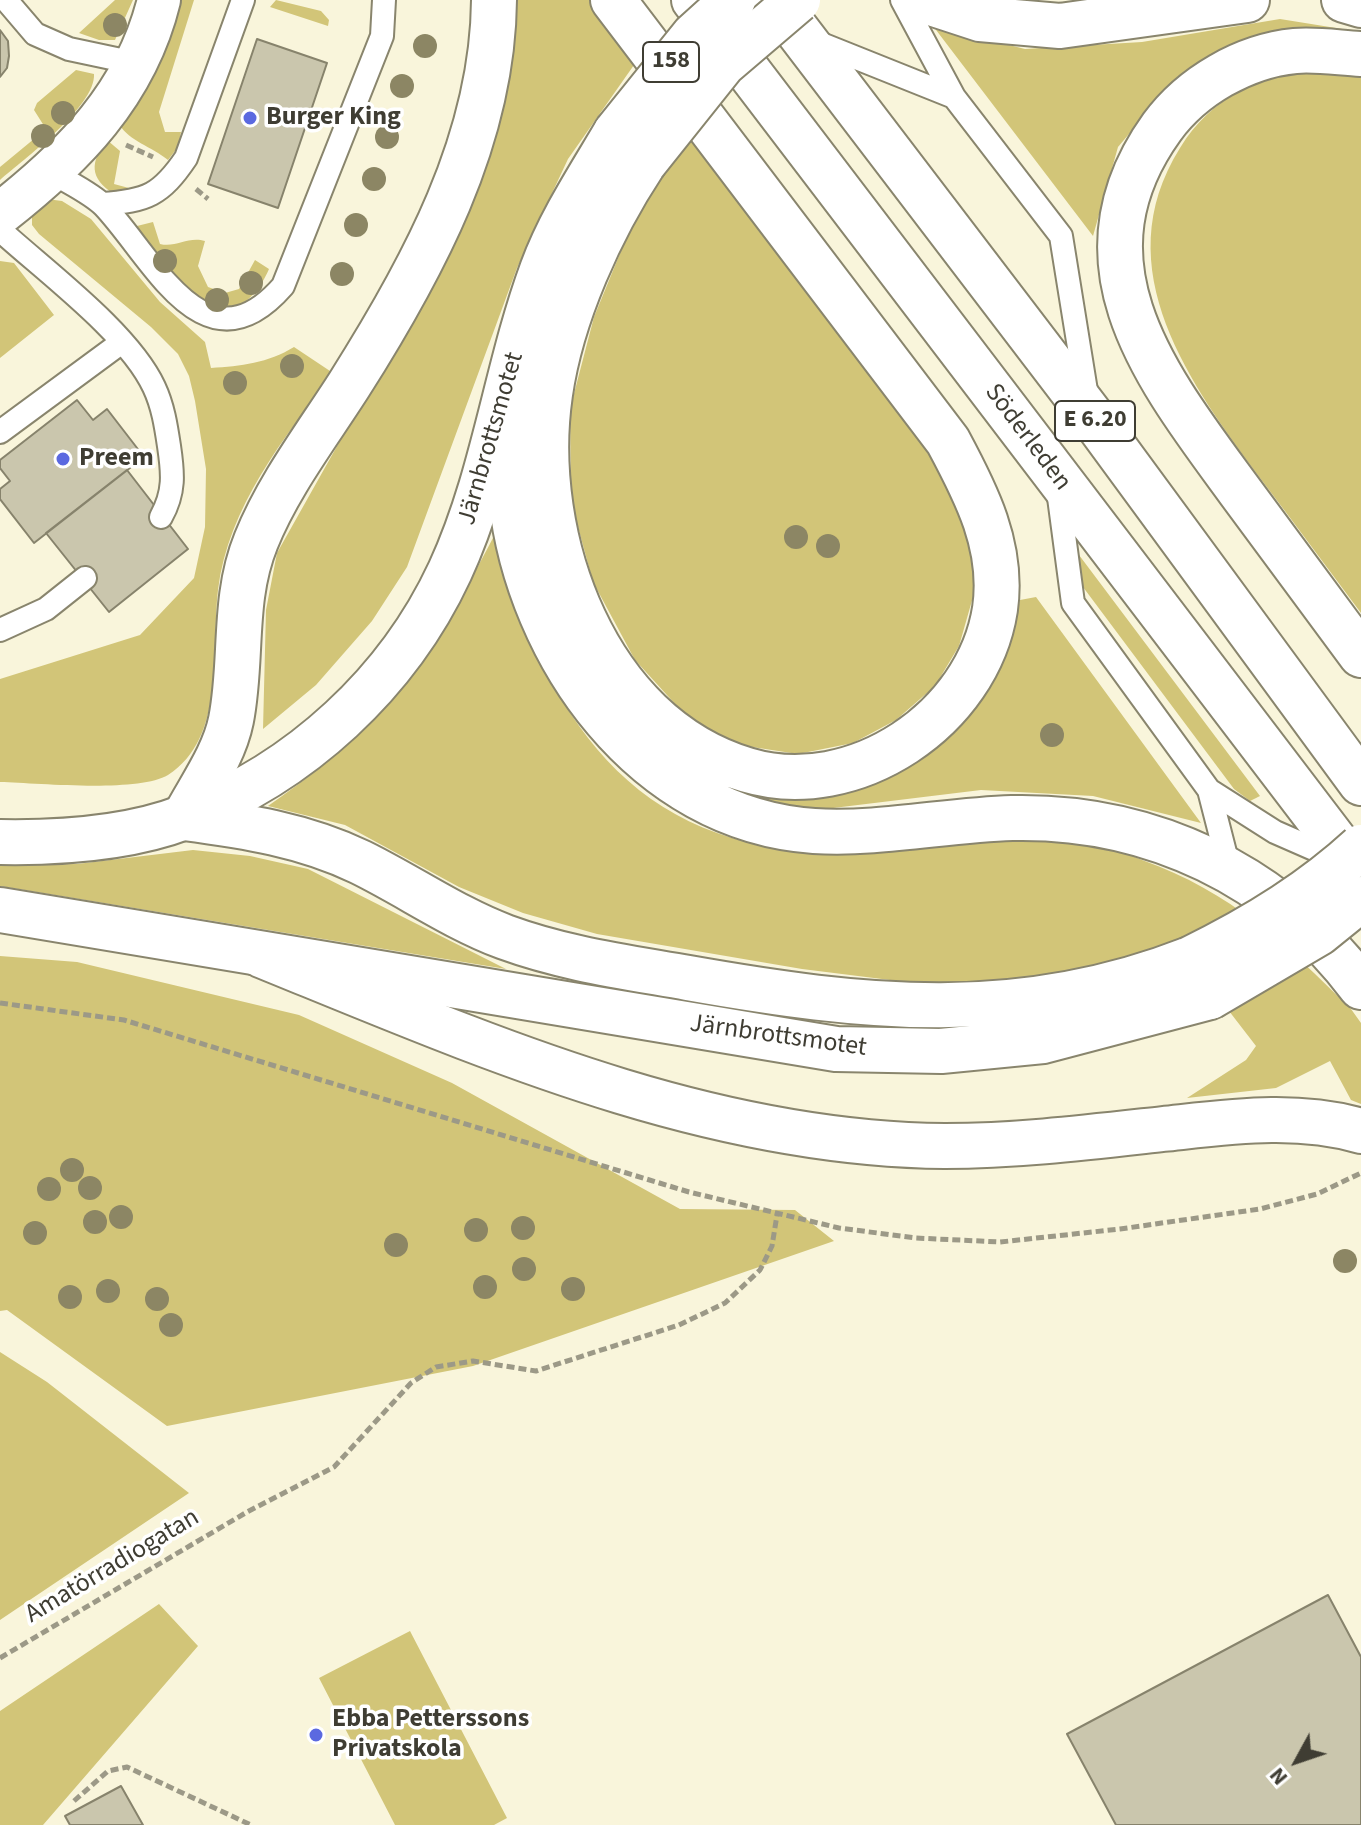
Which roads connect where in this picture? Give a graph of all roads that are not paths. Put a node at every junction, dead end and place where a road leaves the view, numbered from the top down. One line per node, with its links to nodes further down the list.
1 (6, 0): 17 (lane)
2 (159, 0): 17 (street)
3 (243, 0): 21 (lane)
4 (384, 0): 21 (lane)
5 (494, 0): 35 (main road)
6 (613, 0): 19 (main road)
7 (694, 0): 28 (main road, Söderleden / E 6.20)
8 (733, 0): 19 (main road, Järnbrottsmotet / 158, bridge)
9 (774, 0): 15 (main road, E 6.20)
10 (902, 0): 18 (lane)
11 (922, 0): 12 (main road)
12 (1247, 0)
13 (1344, 0): 14 (main road)
14 (1361, 5)
15 (802, 19): 18 (lane); 19 (main road, bridge); 26 (main road, E 6.20)
16 (1361, 54): 32 (main road)
17 (135, 63): 20 (street)
18 (954, 97): 26 (lane)
19 (630, 147): 24 (main road, Järnbrottsmotet / 158)
20 (53, 173): 21 (lane); 22 (street)
21 (102, 204)
22 (0, 214)
23 (0, 230): 25 (lane)
24 (528, 314): 35 (main road, Järnbrottsmotet); 37 (main road)
25 (122, 342): 27 (lane); 29 (lane)
26 (1090, 414): 33 (main road, E 6.20)
27 (0, 432)
28 (1057, 477): 34 (lane); 38 (main road, Söderleden / E 6.20)
29 (161, 517)
30 (85, 578): 31 (lane)
31 (0, 630)
32 (1361, 655)
33 (1361, 783)
34 (1209, 790): 37 (lane); 38 (lane)
35 (184, 818): 36 (main road, Järnbrottsmotet); 41 (main road)
36 (0, 842)
37 (1229, 868): 42 (main road)
38 (1360, 872): 41 (main road, bridge)
39 (0, 910): 40 (main road)
40 (261, 955): 41 (main road, Järnbrottsmotet); 43 (main road)
41 (1200, 978)
42 (1361, 987)
43 (1361, 1131)

